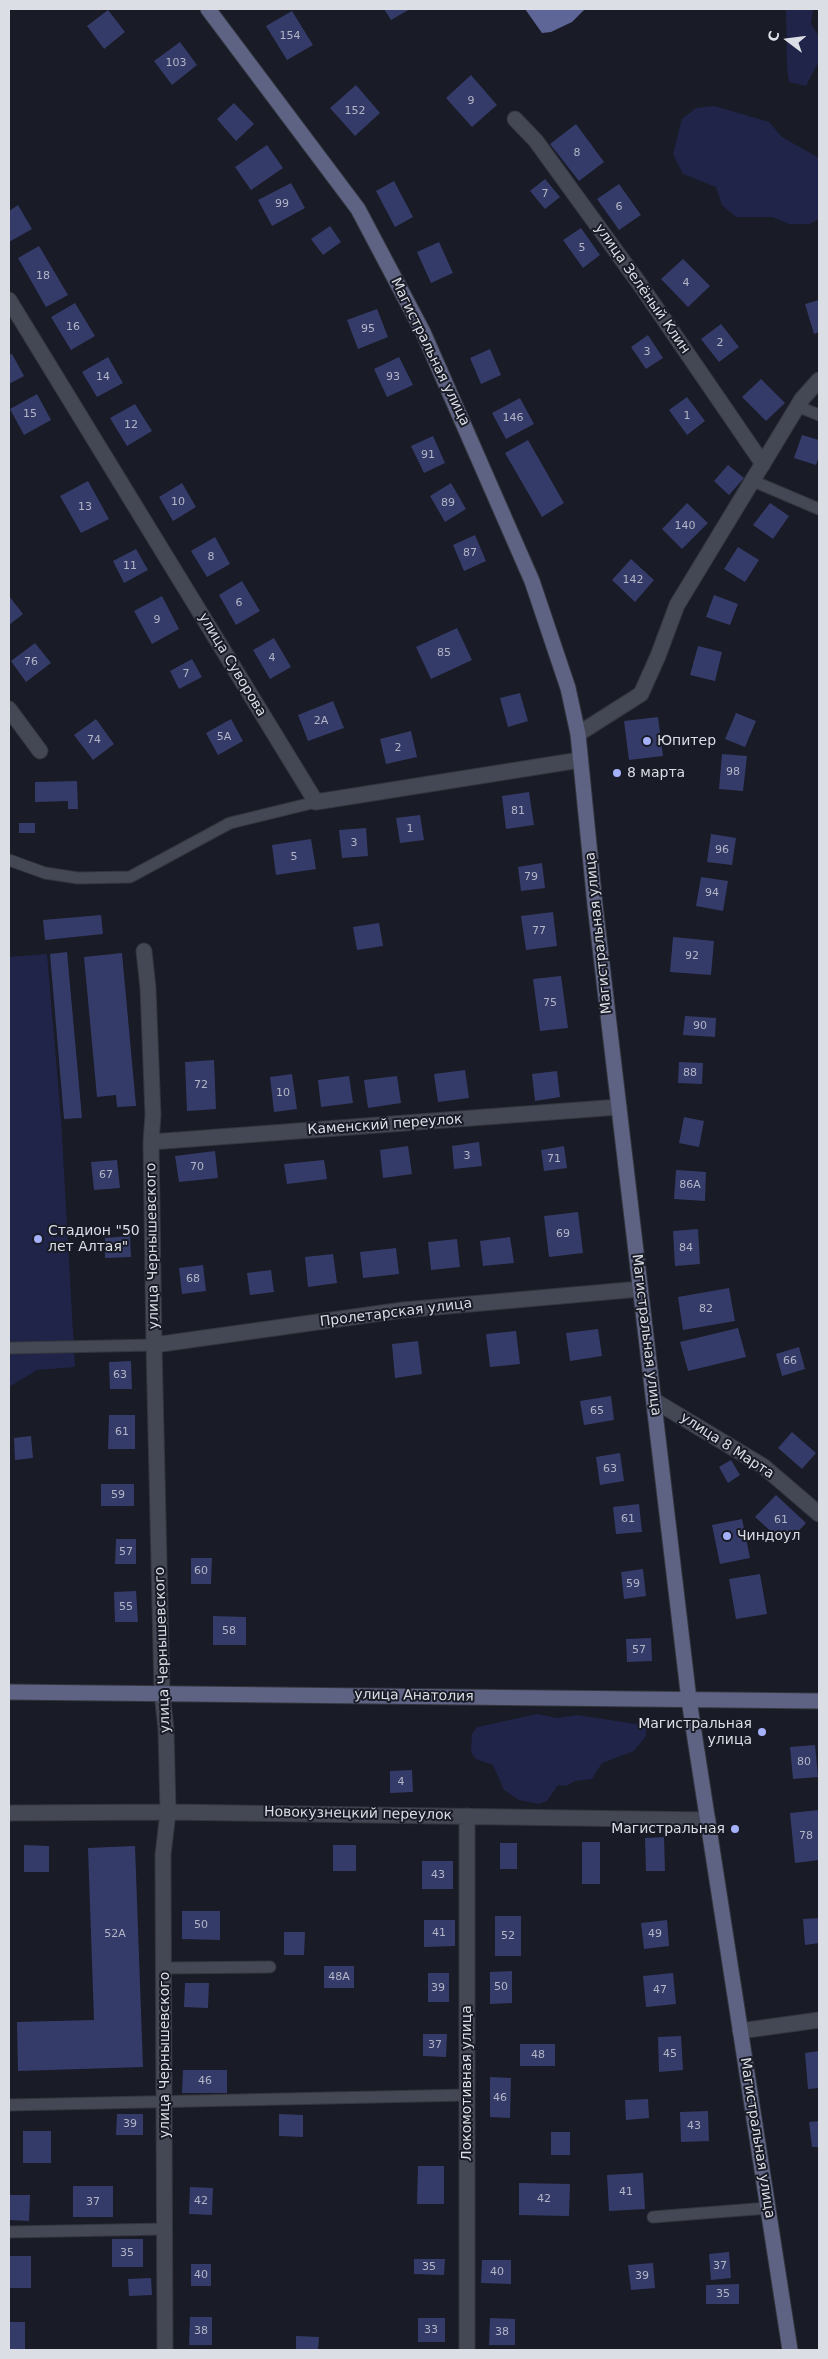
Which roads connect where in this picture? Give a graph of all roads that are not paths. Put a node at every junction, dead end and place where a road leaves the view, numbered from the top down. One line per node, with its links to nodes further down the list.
1 (208, 9): 11 (street, Магистральная улица)
2 (515, 119): 7 (street, улица Зелёный Клин)
3 (9, 300): 14 (street, улица Суворова)
4 (819, 380): 5 (street)
5 (797, 406): 6 (lane); 7 (street)
6 (819, 415)
7 (763, 464): 8 (street)
8 (753, 481): 9 (lane); 11 (street)
9 (819, 509)
10 (9, 708): 12 (street)
11 (578, 734): 13 (street, Магистральная улица)
12 (40, 751)
13 (580, 760): 14 (street); 17 (street, Магистральная улица)
14 (316, 802): 15 (lane)
15 (9, 860)
16 (144, 951): 18 (street, улица Чернышевского)
17 (619, 1107): 18 (street, Каменский переулок); 19 (street, Магистральная улица)
18 (151, 1142): 20 (street, улица Чернышевского)
19 (640, 1289): 20 (street, Пролетарская улица); 22 (street, Магистральная улица)
20 (154, 1345): 21 (lane); 25 (street, улица Чернышевского)
21 (10, 1348)
22 (655, 1400): 23 (street, улица 8 Марта); 26 (street, Магистральная улица)
23 (819, 1514)
24 (9, 1692): 25 (street, улица Анатолия)
25 (162, 1693): 26 (street, улица Анатолия); 28 (street, улица Чернышевского)
26 (689, 1700): 27 (street, улица Анатолия); 31 (street, Магистральная улица)
27 (819, 1702)
28 (168, 1812): 29 (street, Новокузнецкий переулок); 30 (street, Новокузнецкий переулок); 33 (street, улица Чернышевского)
29 (9, 1813)
30 (467, 1816): 31 (street, Новокузнецкий переулок); 36 (street, Локомотивная улица)
31 (708, 1820): 35 (street, Магистральная улица)
32 (270, 1967): 33 (lane)
33 (165, 1968): 37 (street, улица Чернышевского)
34 (819, 2020): 35 (street)
35 (740, 2031): 39 (street, Магистральная улица)
36 (467, 2095): 37 (lane); 44 (street, Локомотивная улица)
37 (166, 2103): 38 (lane); 41 (street, улица Чернышевского)
38 (9, 2105)
39 (768, 2208): 40 (lane); 45 (street, Магистральная улица)
40 (653, 2217)
41 (166, 2229): 42 (lane); 43 (street, улица Чернышевского)
42 (9, 2232)
43 (165, 2350)
44 (467, 2350)
45 (790, 2350)

